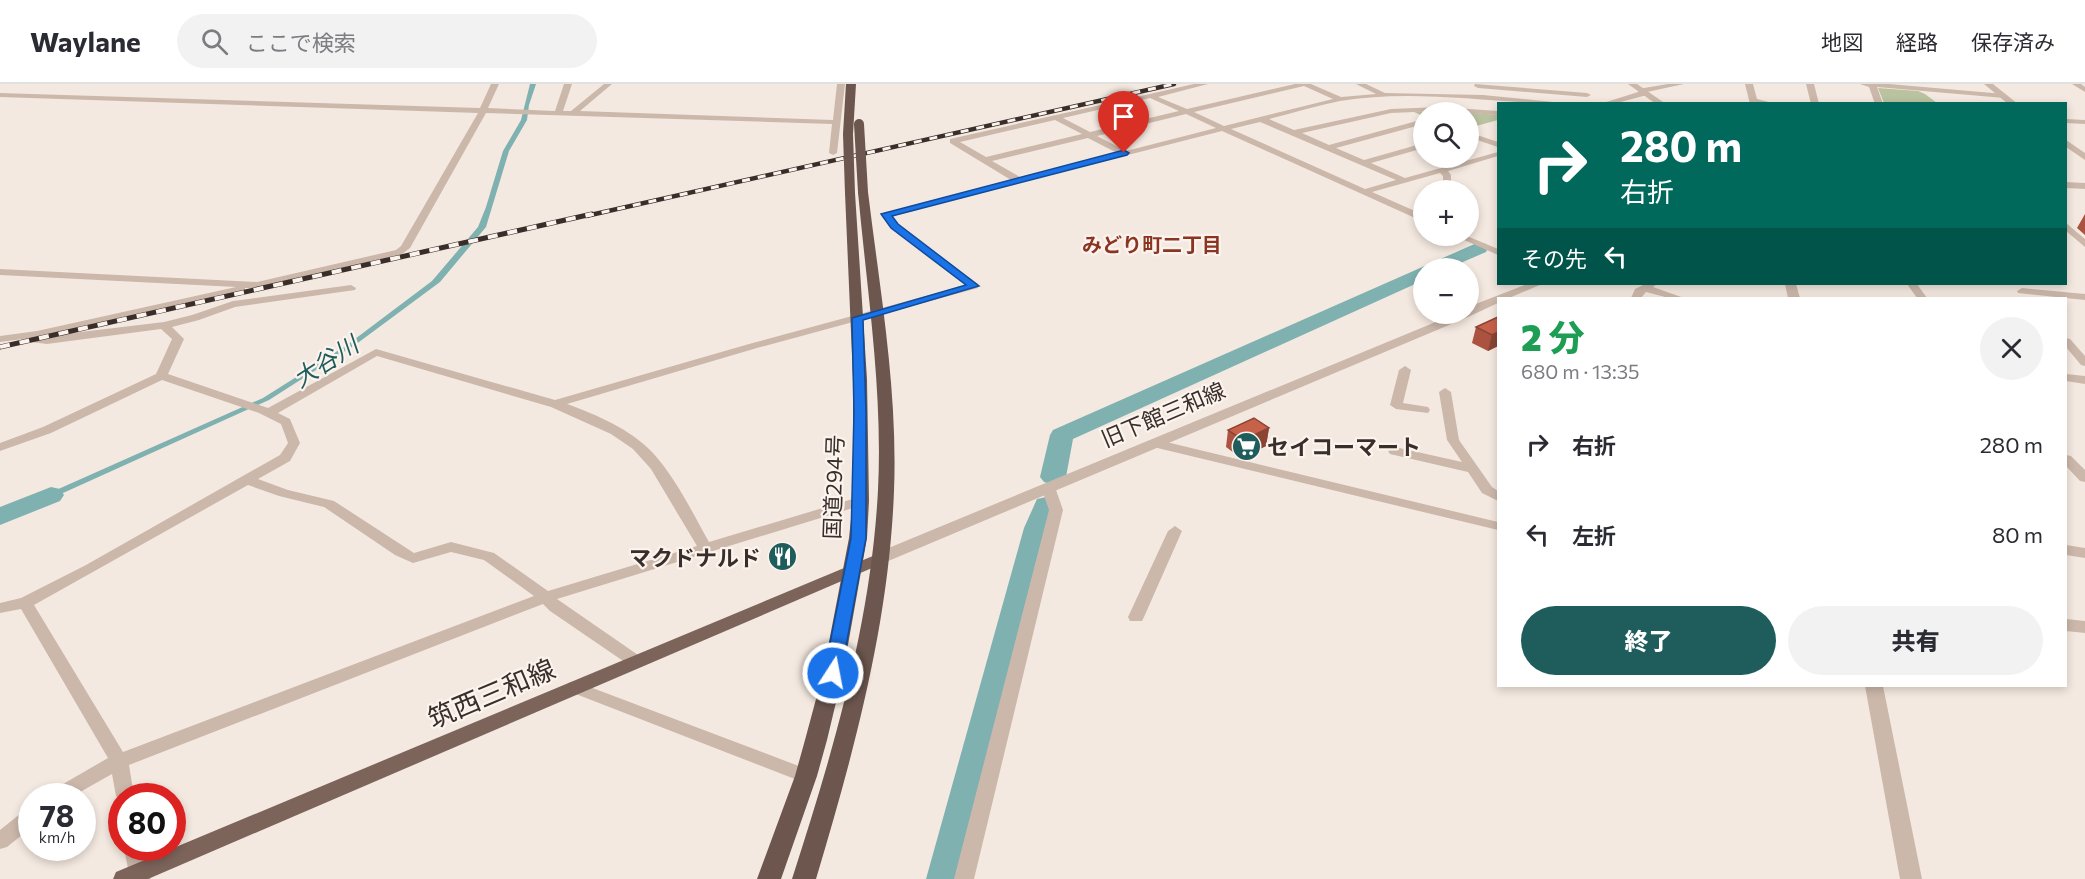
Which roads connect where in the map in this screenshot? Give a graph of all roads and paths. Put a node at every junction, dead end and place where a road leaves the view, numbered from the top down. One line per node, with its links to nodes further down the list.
1 (495, 84): 40 (street)
2 (568, 84): 42 (street)
3 (608, 84): 44 (street)
4 (841, 84): 49 (street)
5 (851, 84): 73 (highway, 国道294号, bridge)
6 (861, 84): 73 (highway, 国道294号, bridge)
7 (1204, 84): 26 (street)
8 (1305, 84): 30 (street); 41 (street)
9 (1360, 84): 23 (street)
10 (1587, 84): 25 (street)
11 (1632, 84): 22 (street)
12 (1680, 84): 19 (street)
13 (1749, 84): 35 (street)
14 (1810, 84): 36 (street)
15 (1870, 84): 21 (street); 37 (street)
16 (1988, 84): 28 (street)
17 (2076, 84): 20 (street)
18 (1478, 85): 25 (street); 27 (street)
19 (1664, 85): 22 (street)
20 (2085, 90)
21 (1925, 91): 28 (street); 29 (street)
22 (1643, 92): 33 (street); 34 (street)
23 (1382, 94): 27 (street); 30 (street); 39 (street)
24 (0, 95): 40 (street)
25 (1587, 95): 32 (street)
26 (1151, 96): 41 (street); 46 (street)
27 (1479, 96): 31 (street)
28 (2004, 96): 38 (street)
29 (1933, 97)
30 (1340, 99): 47 (street)
31 (1527, 102)
32 (1599, 102)
33 (1609, 102)
34 (1659, 102)
35 (1754, 102)
36 (1814, 102)
37 (1878, 102)
38 (2012, 102)
39 (1405, 110): 43 (street); 45 (street); 53 (street)
40 (486, 111): 42 (street); 82 (street)
41 (1184, 112): 52 (street); 54 (street)
42 (558, 113): 44 (street)
43 (1497, 113)
44 (572, 114): 49 (street)
45 (1413, 114)
46 (1057, 118): 54 (street); 64 (street)
47 (1261, 119): 52 (street); 53 (street)
48 (2067, 121): 51 (street)
49 (836, 122): 60 (street)
50 (1413, 122): 58 (street)
51 (2085, 122)
52 (1222, 128): 61 (street); 72 (street)
53 (1294, 133): 58 (street)
54 (1089, 135): 61 (street); 64 (street)
55 (1479, 138): 56 (street)
56 (1497, 145)
57 (2068, 146): 63 (street)
58 (1328, 148): 65 (street)
59 (1413, 148): 65 (street)
60 (833, 153)
61 (1124, 153): 67 (street)
62 (1494, 155): 66 (street)
63 (2085, 157)
64 (984, 160): 67 (street)
65 (1363, 163): 68 (street)
66 (1441, 169): 68 (street); 69 (street)
67 (1018, 180): 93 (street)
68 (1403, 180): 72 (street)
69 (1447, 180)
70 (2067, 185): 71 (street)
71 (2085, 186)
72 (1364, 192): 74 (street)
73 (857, 193): 93 (highway, 国道294号); 94 (highway, 国道294号)
74 (1413, 214)
75 (2067, 225): 77 (street)
76 (2067, 226): 79 (street)
77 (2085, 226)
78 (1479, 244): 80 (street)
79 (2085, 244)
80 (1497, 252)
81 (0, 272): 82 (street)
82 (257, 285): 97 (street)
83 (1534, 285): 87 (street)
84 (1649, 286): 88 (street); 89 (street)
85 (351, 288): 96 (street)
86 (2022, 291): 90 (street)
87 (1504, 297)
88 (1636, 297)
89 (1676, 297)
90 (2085, 297)
91 (1497, 300): 92 (street)
92 (1479, 307)
93 (876, 313): 94 (street); 123 (highway, 国道294号)
94 (857, 318): 105 (street); 117 (highway, 国道294号)
95 (1440, 324): 108 (street, 旧下館三和線)
96 (164, 325): 97 (street); 101 (street)
97 (0, 341)
98 (2067, 342): 99 (street)
99 (2085, 363)
100 (1405, 370): 106 (street)
101 (161, 376): 107 (street); 109 (street)
102 (2067, 378): 103 (street)
103 (2085, 380)
104 (1445, 392): 112 (street)
105 (555, 404): 107 (street); 120 (street)
106 (1424, 410)
107 (266, 411): 114 (street)
108 (1154, 443): 115 (street, 旧下館三和線); 118 (street)
109 (0, 447)
110 (1395, 451): 112 (street)
111 (2067, 460): 113 (street)
112 (1473, 469): 116 (street)
113 (2079, 474)
114 (247, 480): 125 (street); 126 (street)
115 (1048, 487): 123 (street, 旧下館三和線); 144 (street)
116 (1497, 496)
117 (861, 501): 120 (street); 124 (highway, 国道294号)
118 (1497, 526)
119 (1175, 531): 128 (street)
120 (706, 549): 125 (street)
121 (2067, 550): 122 (street)
122 (2085, 553)
123 (880, 558): 124 (main road, 筑西三和線); 143 (highway, 国道294号)
124 (854, 569): 131 (main road, 筑西三和線); 135 (highway, 国道294号)
125 (546, 597): 131 (street); 134 (street)
126 (25, 603): 127 (street); 134 (street)
127 (0, 608)
128 (1136, 617)
129 (2067, 624): 130 (street)
130 (2085, 627)
131 (634, 661): 132 (main road, 筑西三和線)
132 (574, 687): 135 (street); 141 (main road, 筑西三和線)
133 (1874, 687): 145 (street)
134 (119, 761): 136 (street); 137 (street)
135 (806, 776): 142 (highway, 国道294号)
136 (81, 783)
137 (123, 783)
138 (18, 827): 139 (street)
139 (0, 841)
140 (133, 861): 141 (street)
141 (134, 877)
142 (768, 879)
143 (804, 879)
144 (964, 879)
145 (1911, 879)

